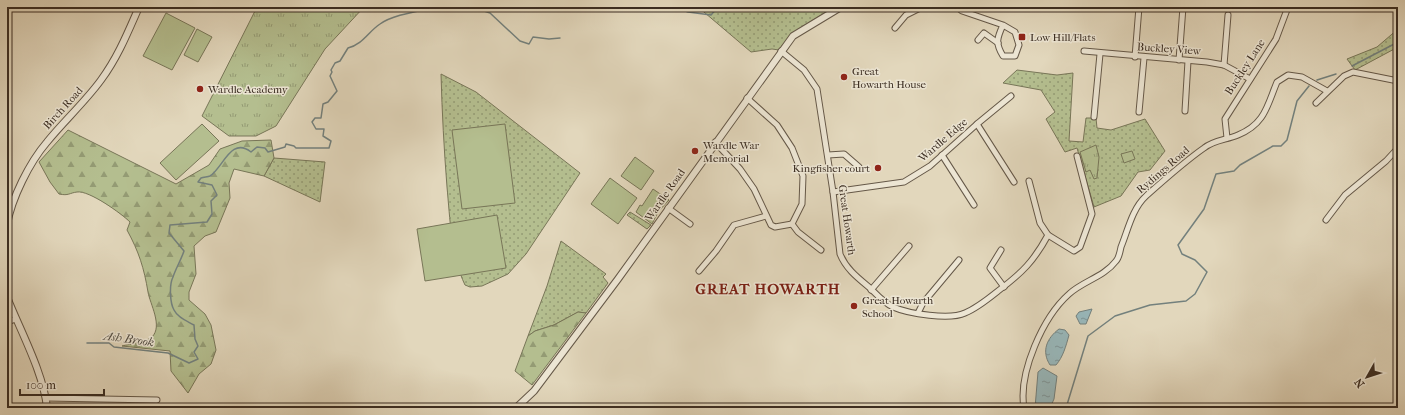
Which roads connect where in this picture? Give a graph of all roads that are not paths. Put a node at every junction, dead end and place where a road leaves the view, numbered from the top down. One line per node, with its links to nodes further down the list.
1 (139, 7): 45 (street, Birch Road)
2 (841, 7): 13 (street, Wardle Road)
3 (922, 7): 10 (street)
4 (957, 7): 9 (street)
5 (1139, 7): 16 (street)
6 (1183, 7): 18 (street)
7 (1288, 7): 21 (street, Buckley Lane)
8 (1228, 15): 20 (street)
9 (1003, 25): 12 (street); 12 (street)
10 (895, 28)
11 (978, 40): 12 (street)
12 (998, 43)
13 (781, 51): 25 (street, Wardle Road); 34 (street, Great Howarth)
14 (1084, 51): 15 (street, Buckley View)
15 (1100, 54): 16 (street, Buckley View); 29 (street)
16 (1135, 57): 17 (street, Buckley View)
17 (1144, 58): 18 (street, Buckley View); 28 (street)
18 (1179, 60): 19 (street, Buckley View)
19 (1188, 61): 20 (street, Buckley View); 27 (street)
20 (1224, 65): 21 (street, Buckley View)
21 (1250, 79): 31 (street, Buckley Lane)
22 (1398, 81): 23 (street)
23 (1327, 91): 26 (street); 31 (street, Rydings Road)
24 (1011, 96): 30 (street, Wardle Edge)
25 (747, 98): 32 (street, Wardle Road); 47 (street)
26 (1316, 103)
27 (1185, 111)
28 (1139, 112)
29 (1094, 117)
30 (977, 124): 35 (street, Wardle Edge); 39 (street)
31 (1227, 138): 64 (street, Rydings Road)
32 (715, 142): 42 (street, Wardle Road); 43 (street)
33 (1398, 148): 44 (street)
34 (828, 155): 37 (street); 40 (street, Great Howarth)
35 (942, 155): 40 (street, Wardle Edge); 41 (street)
36 (1077, 156): 48 (street)
37 (859, 167)
38 (1029, 181): 48 (street)
39 (1014, 182)
40 (833, 192): 55 (street, Great Howarth)
41 (974, 205)
42 (668, 208): 46 (street); 63 (street, Wardle Road)
43 (766, 216): 47 (street); 53 (street)
44 (1326, 220)
45 (7, 224)
46 (690, 224)
47 (792, 224): 50 (street)
48 (1048, 235): 54 (street, Great Howarth)
49 (909, 246): 55 (street)
50 (821, 250)
51 (1001, 250): 54 (street)
52 (960, 260): 57 (street)
53 (699, 271)
54 (1004, 287): 57 (street, Great Howarth)
55 (872, 290): 57 (street, Great Howarth)
56 (7, 297): 58 (street)
57 (918, 313)
58 (16, 319): 59 (street); 60 (street)
59 (7, 322)
60 (46, 398): 61 (street); 62 (street)
61 (157, 400)
62 (47, 408)
63 (516, 408)
64 (1024, 408)

